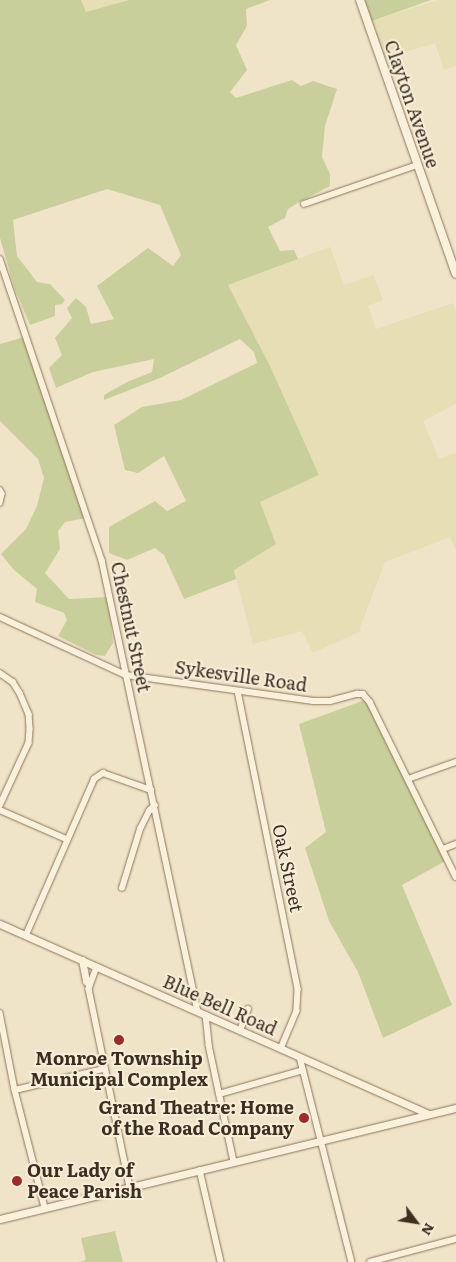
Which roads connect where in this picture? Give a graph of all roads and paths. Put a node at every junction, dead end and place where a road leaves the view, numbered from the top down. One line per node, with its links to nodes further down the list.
1 (360, 0): 2 (main road, Clayton Avenue)
2 (417, 165): 3 (street); 5 (main road, Clayton Avenue)
3 (304, 204)
4 (0, 259): 10 (street, Chestnut Street)
5 (456, 274)
6 (0, 490): 7 (street)
7 (0, 502)
8 (0, 618): 10 (street, Sykesville Road)
9 (0, 673): 16 (street)
10 (126, 675): 11 (street, Sykesville Road); 14 (street, Chestnut Street)
11 (238, 691): 13 (street, Sykesville Road); 33 (street, Oak Street)
12 (456, 762): 13 (street)
13 (408, 779): 20 (street)
14 (152, 790): 15 (street, Chestnut Street); 18 (street)
15 (154, 805): 22 (street); 29 (street, Chestnut Street)
16 (0, 806)
17 (0, 810): 18 (street)
18 (66, 839): 24 (street)
19 (456, 844): 20 (street)
20 (442, 848): 21 (street)
21 (456, 877)
22 (122, 888)
23 (0, 924): 24 (street, Blue Bell Road)
24 (26, 935): 25 (street, Blue Bell Road)
25 (82, 960): 26 (street, Blue Bell Road); 27 (street)
26 (97, 967): 27 (street); 29 (street, Blue Bell Road)
27 (89, 984): 35 (street)
28 (248, 1010): 32 (street)
29 (198, 1011): 31 (street, Blue Bell Road)
30 (0, 1013): 37 (street)
31 (206, 1015): 32 (street, Blue Bell Road); 38 (street)
32 (240, 1031): 33 (street, Blue Bell Road)
33 (281, 1049): 34 (street, Blue Bell Road)
34 (300, 1057): 36 (street); 40 (street, Blue Bell Road)
35 (104, 1068): 37 (street); 44 (street)
36 (303, 1070): 38 (street); 41 (street)
37 (15, 1090): 45 (street)
38 (219, 1094): 42 (street)
39 (456, 1108): 40 (street)
40 (428, 1114): 41 (street)
41 (322, 1142): 42 (street); 49 (street)
42 (234, 1162): 43 (street)
43 (200, 1170): 44 (street); 48 (street)
44 (130, 1188): 45 (street)
45 (45, 1208): 46 (street)
46 (0, 1219)
47 (456, 1239): 50 (street)
48 (221, 1262)
49 (352, 1262)
50 (370, 1262)

